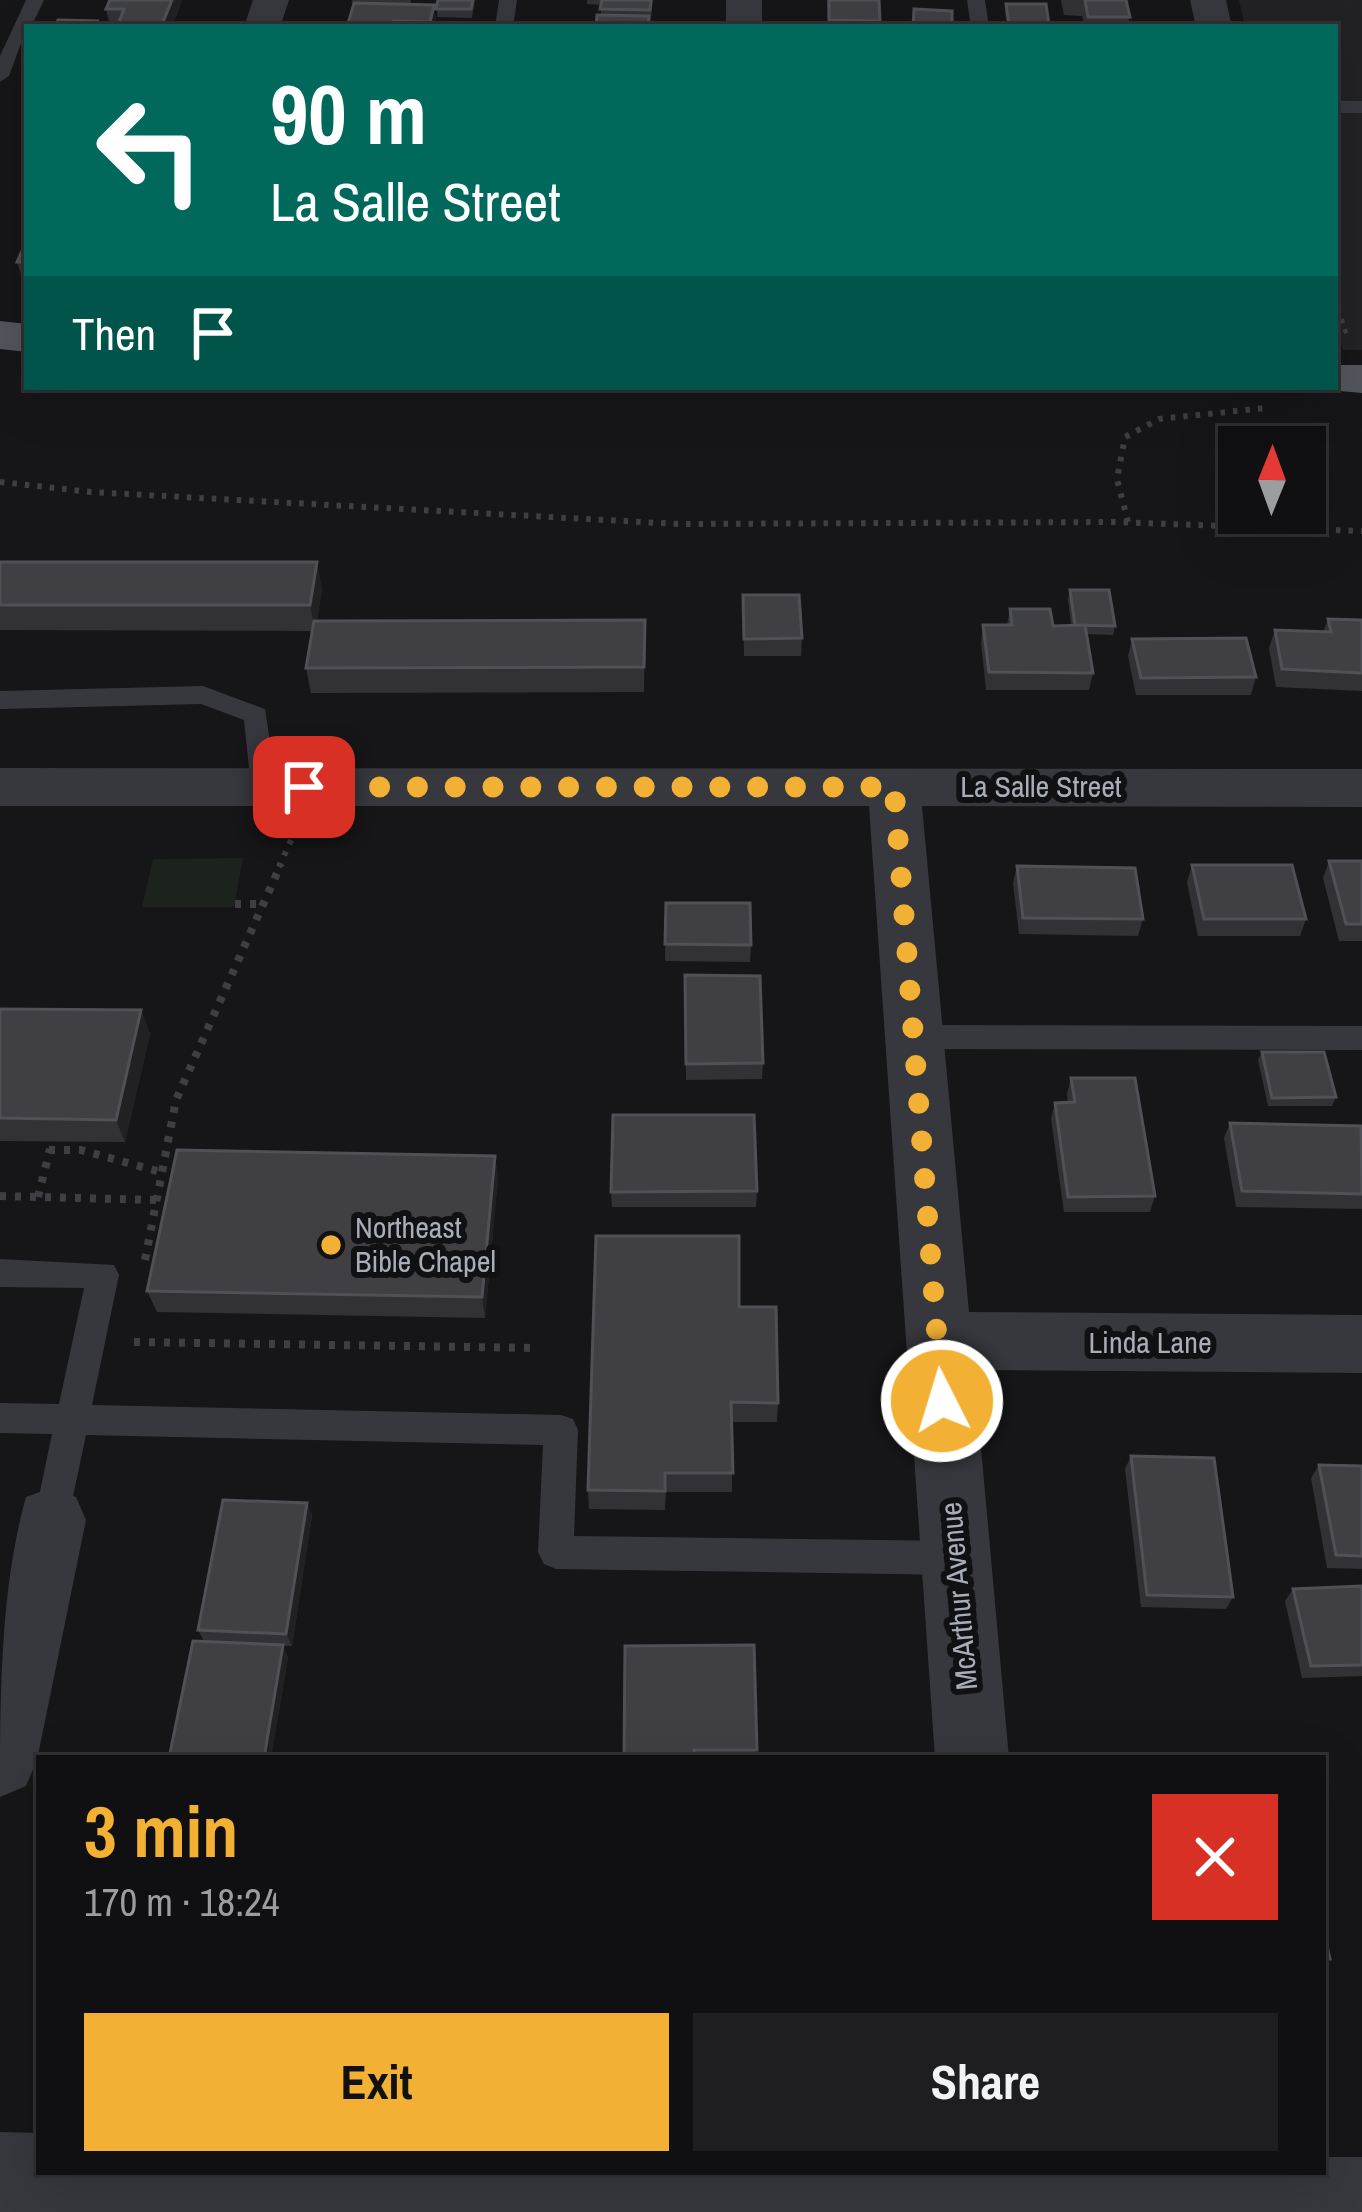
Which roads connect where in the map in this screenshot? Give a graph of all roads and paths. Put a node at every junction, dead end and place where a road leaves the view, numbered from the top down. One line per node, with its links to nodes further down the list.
1 (35, 0): 2 (lane)
2 (0, 76)
3 (1338, 314): 4 (path)
4 (1349, 368)
5 (1265, 408): 7 (path)
6 (0, 482): 7 (path)
7 (1128, 522): 8 (path)
8 (1362, 531)
9 (0, 700): 11 (lane)
10 (0, 787): 11 (street, La Salle Street)
11 (284, 787): 12 (street, La Salle Street); 15 (path)
12 (894, 787): 13 (street, La Salle Street); 16 (street, McArthur Avenue)
13 (1362, 788)
14 (235, 904): 15 (path)
15 (263, 904): 18 (path)
16 (914, 1037): 17 (lane); 25 (street, McArthur Avenue)
17 (1362, 1038)
18 (164, 1173): 20 (path); 21 (path)
19 (0, 1196): 20 (path)
20 (38, 1197): 21 (path)
21 (158, 1200): 23 (path)
22 (0, 1273): 29 (lane)
23 (140, 1281)
24 (130, 1322): 27 (path)
25 (938, 1341): 26 (street, Linda Lane); 31 (street, McArthur Avenue)
26 (1362, 1344)
27 (537, 1348)
28 (0, 1418): 29 (lane)
29 (71, 1419): 30 (lane); 31 (lane)
30 (51, 1520): 33 (street)
31 (956, 1558): 32 (street, McArthur Avenue)
32 (972, 1755)
33 (0, 1760)
34 (0, 2174): 35 (street)
35 (36, 2175)
36 (50, 2175): 37 (street)
37 (1009, 2194): 38 (street)
38 (1362, 2199)

